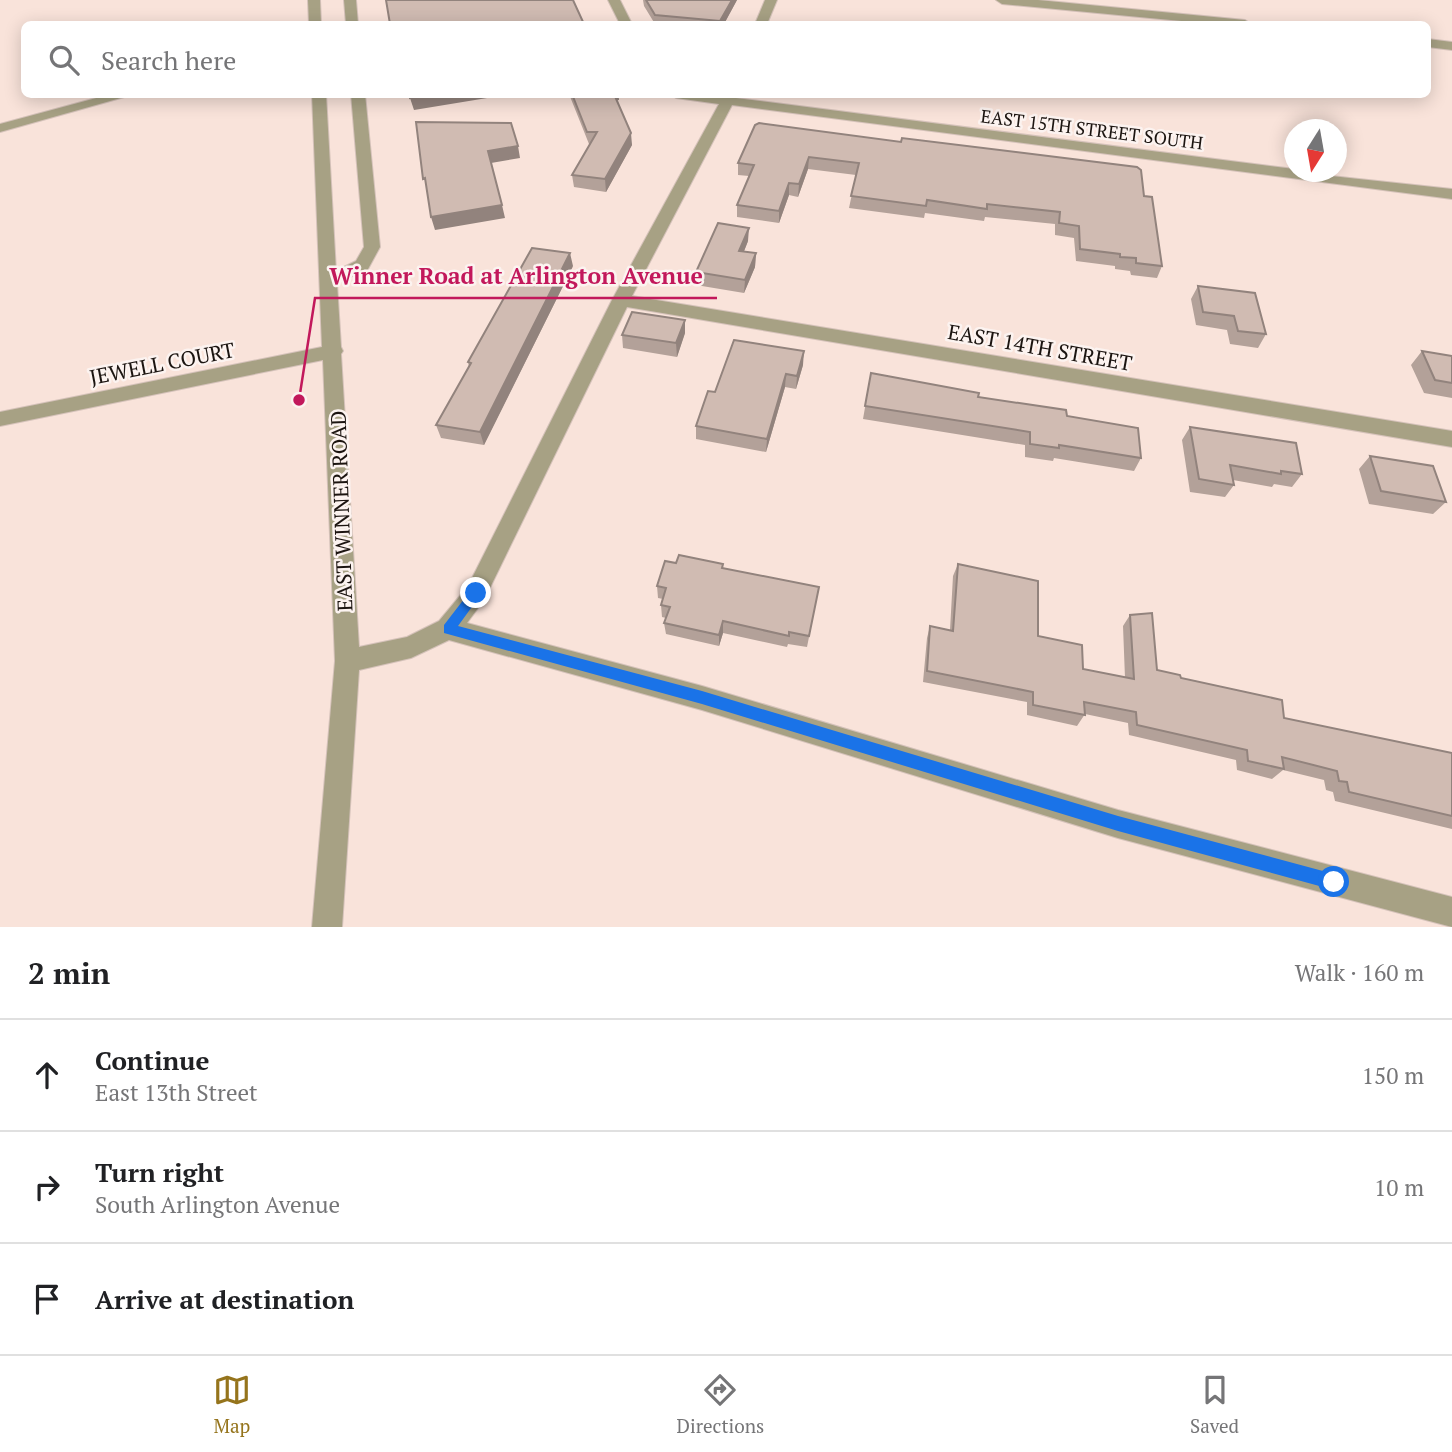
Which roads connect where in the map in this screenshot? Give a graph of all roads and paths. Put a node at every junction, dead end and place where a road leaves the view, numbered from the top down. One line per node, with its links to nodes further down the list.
1 (314, 0): 6 (street)
2 (350, 0): 7 (street)
3 (614, 0): 8 (street)
4 (771, 0): 9 (street)
5 (1002, 0): 10 (street)
6 (315, 21)
7 (352, 21)
8 (624, 21)
9 (762, 21)
10 (1215, 21)
11 (1431, 43): 12 (street)
12 (1452, 46)
13 (114, 98): 17 (street)
14 (319, 98): 19 (street, EAST WINNER ROAD)
15 (358, 98): 19 (street)
16 (729, 99): 18 (street, EAST 15TH STREET SOUTH); 20 (street)
17 (0, 128)
18 (1452, 194)
19 (330, 279): 21 (street, EAST WINNER ROAD)
20 (621, 300): 23 (street, EAST 14TH STREET); 24 (street)
21 (334, 351): 22 (street, JEWELL COURT); 25 (street, EAST WINNER ROAD)
22 (0, 419)
23 (1452, 439)
24 (448, 629): 25 (street); 26 (street)
25 (347, 661): 27 (street, EAST WINNER ROAD)
26 (1452, 912)
27 (327, 927)

